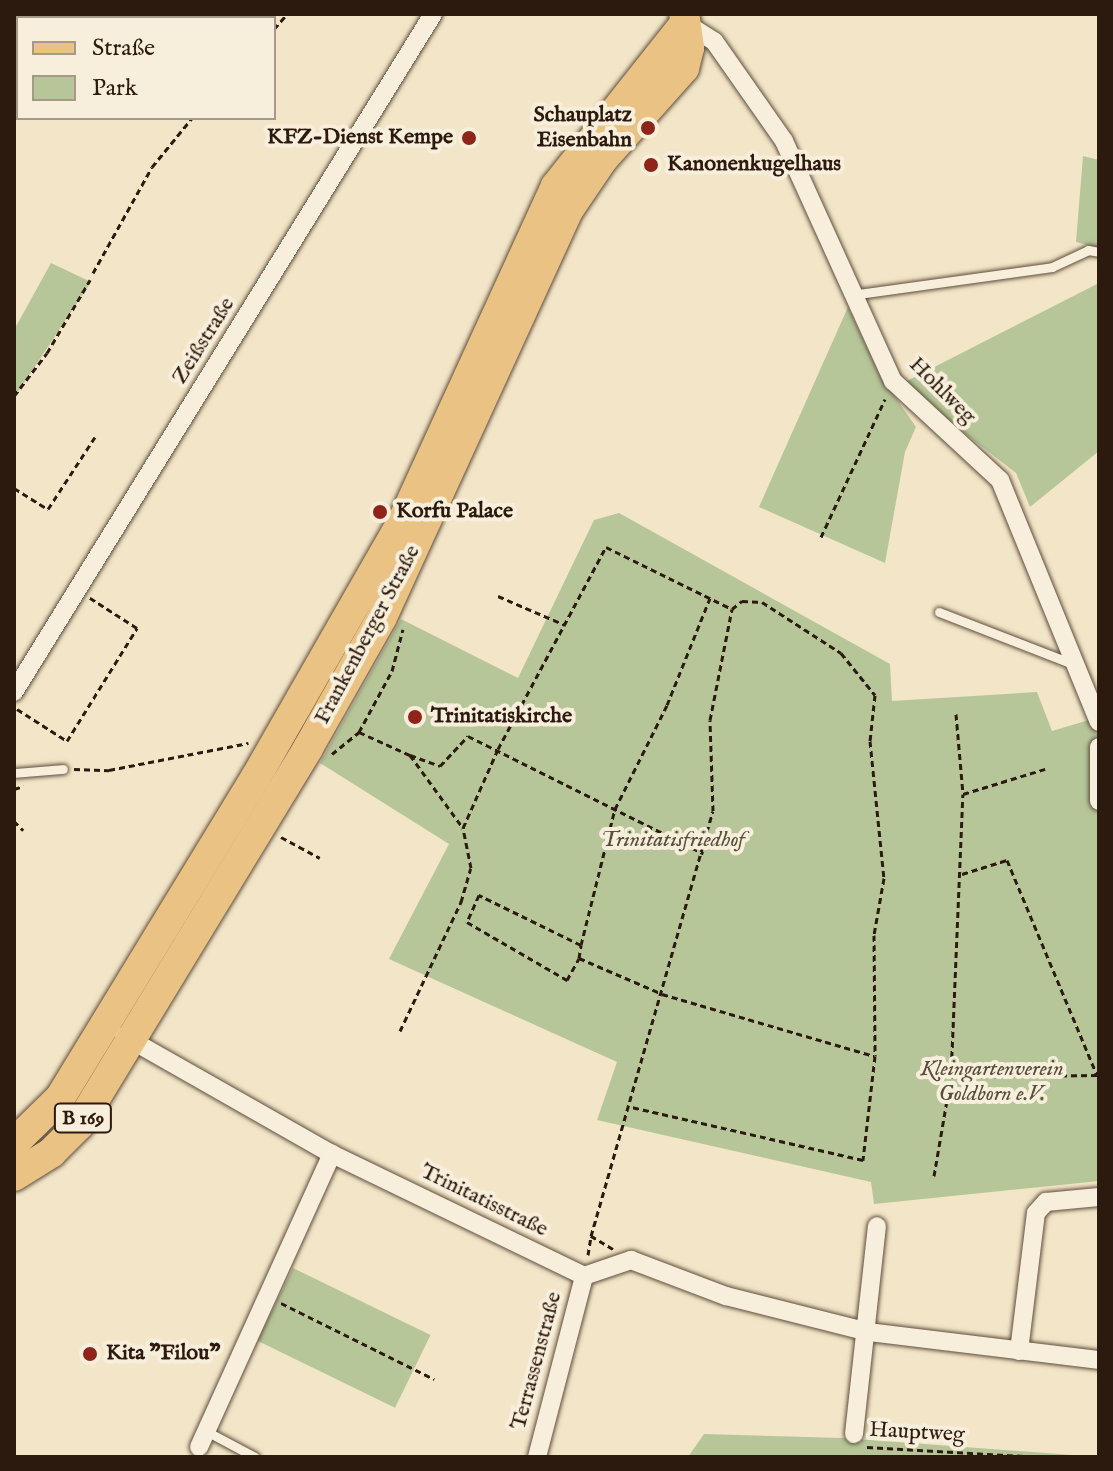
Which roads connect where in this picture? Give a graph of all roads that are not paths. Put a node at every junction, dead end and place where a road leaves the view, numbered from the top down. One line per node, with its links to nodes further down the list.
1 (433, 14): 7 (street, Zeißstraße)
2 (685, 19): 4 (street, Hohlweg); 13 (main road, Frankenberger Straße / B 169); 14 (main road, Frankenberger Straße / B 169)
3 (1099, 252): 4 (lane)
4 (851, 295): 6 (street, Hohlweg)
5 (939, 612): 6 (lane)
6 (1080, 667): 8 (street, Hohlweg)
7 (14, 692)
8 (1099, 722)
9 (1099, 747): 12 (street)
10 (63, 769): 11 (lane)
11 (14, 773)
12 (1099, 801)
13 (104, 1025): 14 (street, Trinitatisstraße); 15 (main road, Frankenberger Straße / B 169)
14 (131, 1040): 16 (street, Trinitatisstraße); 17 (main road, Frankenberger Straße / B 169)
15 (14, 1143)
16 (332, 1154): 20 (street, Trinitatisstraße); 24 (street)
17 (14, 1176)
18 (1099, 1197): 22 (street)
19 (877, 1226): 21 (street)
20 (584, 1276): 21 (street); 27 (street, Terrassenstraße)
21 (868, 1332): 22 (street); 25 (street)
22 (1019, 1351): 23 (street)
23 (1099, 1360)
24 (203, 1439): 26 (lane)
25 (854, 1440)
26 (255, 1457)
27 (537, 1457)

